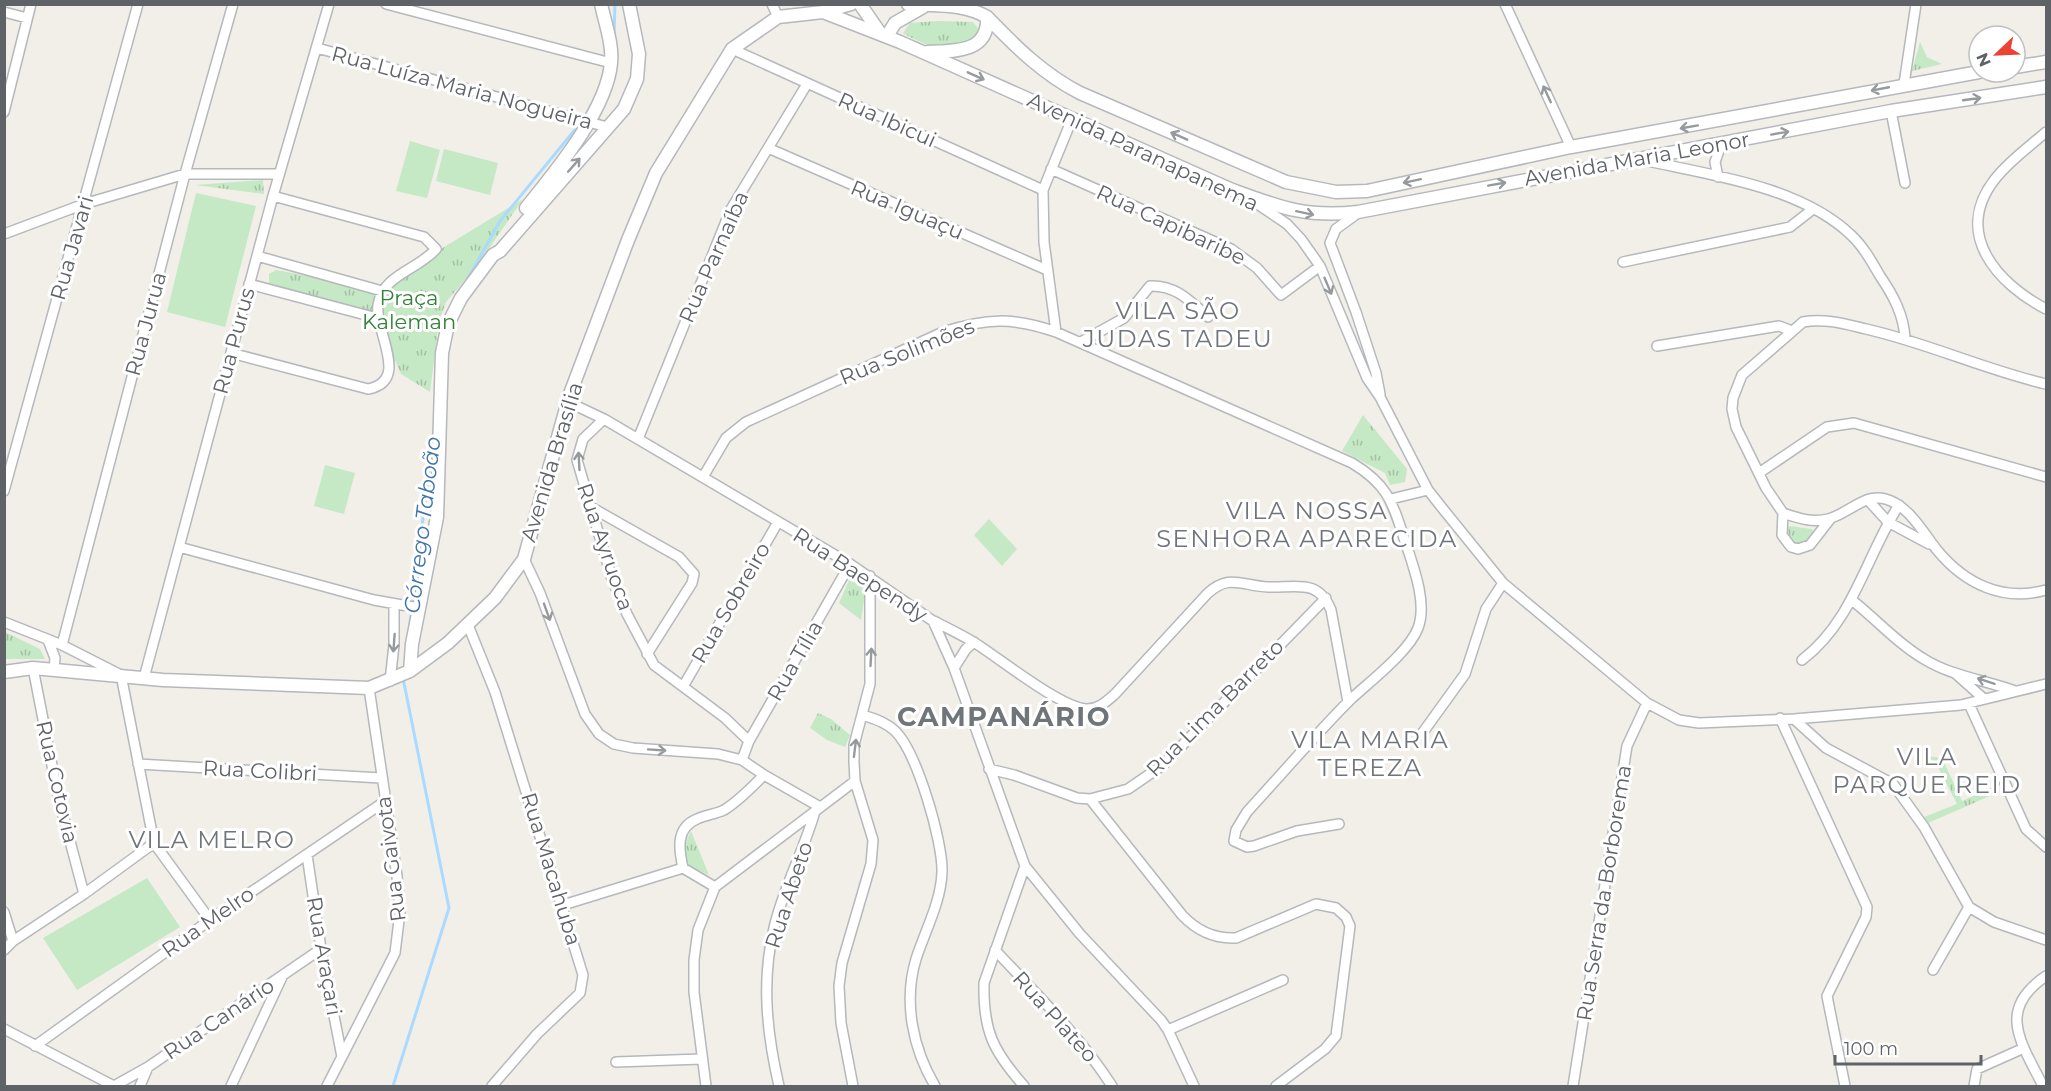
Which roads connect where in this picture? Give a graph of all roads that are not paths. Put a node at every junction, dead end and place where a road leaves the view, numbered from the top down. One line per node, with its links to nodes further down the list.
1 (31, 4): 21 (street)
2 (138, 4): 54 (street, Rua Javari)
3 (233, 4): 46 (street, Rua Jurua)
4 (329, 4): 23 (street, Rua Purus)
5 (386, 4): 27 (street)
6 (601, 4): 27 (street)
7 (629, 4): 37 (street)
8 (772, 4): 19 (street)
9 (851, 4): 18 (street)
10 (860, 4): 22 (street)
11 (908, 4): 16 (street, Avenida Paranapanema)
12 (981, 4): 20 (street)
13 (1505, 4): 40 (street, one-way to 13)
14 (1916, 4): 31 (street)
15 (952, 5): 16 (street, Avenida Paranapanema); 20 (street, Avenida Paranapanema)
16 (927, 6): 22 (street)
17 (4, 12): 21 (street)
18 (823, 12): 19 (street); 22 (street)
19 (778, 16): 24 (street, Avenida Brasília)
20 (987, 17): 25 (street); 42 (street, Avenida Paranapanema, one-way to 20)
21 (27, 18): 34 (street)
22 (884, 35): 25 (street, Avenida Paranapanema)
23 (317, 48): 36 (street, Rua Luíza Maria Nogueira); 47 (street, Rua Purus)
24 (732, 49): 30 (street, Rua Ibicui); 76 (street, Avenida Brasília)
25 (923, 52): 35 (street, Avenida Paranapanema, one-way to 35)
26 (2046, 62): 28 (street)
27 (611, 63): 36 (street)
28 (2027, 65)
29 (1967, 74): 31 (street, Avenida Maria Leonor)
30 (807, 84): 41 (street, Rua Parnaíba); 51 (street, Rua Ibicui)
31 (1904, 84): 40 (street, Avenida Maria Leonor, one-way to 40)
32 (2046, 87): 33 (street, Avenida Maria Leonor, one-way to 32)
33 (1892, 111): 39 (street, Avenida Maria Leonor, one-way to 33); 49 (street)
34 (4, 112)
35 (1072, 119): 44 (street); 50 (street, Avenida Paranapanema)
36 (589, 123): 37 (street, Rua Luíza Maria Nogueira); 58 (street)
37 (607, 127): 58 (street, one-way to 37)
38 (2046, 132): 65 (street)
39 (1722, 142): 43 (street, Avenida Maria Leonor); 48 (street)
40 (1572, 147): 45 (street, Avenida Maria Leonor)
41 (768, 148): 62 (street, Rua Iguaçu); 78 (street, Rua Parnaíba)
42 (1233, 159): 45 (street, Avenida Maria Leonor, one-way to 42)
43 (1638, 159): 48 (street); 52 (street, Avenida Maria Leonor, one-way to 43)
44 (1051, 169): 51 (street); 61 (street, Rua Capibaribe)
45 (1460, 171): 52 (street)
46 (185, 174): 47 (street); 54 (street); 108 (street, Rua Jurua)
47 (279, 174): 53 (street, Rua Purus)
48 (1718, 177): 55 (street)
49 (1905, 183)
50 (1230, 189): 56 (street, Avenida Maria Leonor, one-way to 56); 61 (street, Avenida Paranapanema)
51 (1043, 190): 62 (street)
52 (1466, 190): 56 (street, Avenida Maria Leonor)
53 (273, 196): 59 (street, Rua Purus); 64 (street)
54 (84, 204): 57 (street); 83 (street, Rua Javari)
55 (1813, 209): 60 (street); 70 (street)
56 (1359, 212): 75 (street, Avenida Paranapanema)
57 (4, 234)
58 (493, 255): 102 (street)
59 (257, 256): 63 (street, Rua Purus); 64 (street)
60 (1623, 262)
61 (1320, 266): 75 (street, Avenida Paranapanema, one-way to 75)
62 (1047, 270): 69 (street)
63 (249, 285): 67 (street); 73 (street, Rua Purus)
64 (382, 291): 67 (street)
65 (2046, 309)
66 (1208, 317): 71 (street)
67 (377, 318): 73 (street)
68 (1792, 331): 70 (street); 72 (street); 79 (street)
69 (1056, 332): 71 (street, Rua Solimões); 80 (street, Rua Solimões)
70 (1905, 339): 74 (street)
71 (1081, 342): 84 (street, Rua Solimões)
72 (1657, 346)
73 (231, 353): 92 (street, Rua Purus)
74 (2046, 384)
75 (1380, 397): 82 (street, Avenida Paranapanema)
76 (568, 402): 77 (street, Rua Baependy); 94 (street, Avenida Brasília)
77 (604, 419): 78 (street, Rua Baependy); 87 (street, Rua Ayruoca, one-way to 77)
78 (638, 439): 80 (street, Rua Baependy)
79 (1759, 473): 81 (street); 88 (street)
80 (703, 477): 90 (street, Rua Baependy)
81 (2046, 477)
82 (1428, 490): 84 (street); 97 (street, Avenida Paranapanema)
83 (4, 491)
84 (1391, 499): 125 (street)
85 (1868, 500): 86 (street); 89 (street); 91 (street)
86 (1899, 505): 91 (street); 93 (street)
87 (589, 506): 109 (street, Rua Ayruoca); 109 (street)
88 (1783, 513): 89 (street); 89 (street)
89 (1831, 518)
90 (778, 522): 95 (street, Rua Baependy); 121 (street, Rua Sobreiro)
91 (1888, 522): 93 (street); 100 (street)
92 (179, 547): 101 (street); 118 (street, Rua Purus)
93 (1936, 549): 98 (street)
94 (524, 559): 105 (street, Avenida Brasília); 133 (street, one-way to 133)
95 (850, 564): 96 (street, Rua Baependy); 132 (street, Rua Tília)
96 (870, 576): 103 (street, Rua Baependy); 128 (street, one-way to 96)
97 (1503, 584): 126 (street, Avenida Paranapanema); 131 (street)
98 (2046, 590)
99 (1326, 598): 107 (street); 125 (street); 139 (street, Rua Lima Barreto)
100 (1852, 601): 110 (street); 116 (street)
101 (394, 604): 102 (street); 119 (street, one-way to 119)
102 (419, 608): 114 (street)
103 (933, 621): 107 (street); 112 (street, Rua Baependy)
104 (4, 622): 106 (street, Avenida Brasília)
105 (468, 625): 114 (street, Avenida Brasília); 150 (street, Rua Macahuba)
106 (48, 640): 108 (street, Avenida Brasília); 113 (street)
107 (974, 642): 112 (street)
108 (62, 645): 117 (street, Avenida Brasília)
109 (647, 654): 121 (street, Rua Ayruoca)
110 (1802, 660)
111 (33, 668): 113 (street, Avenida Brasília); 115 (street, Avenida Brasília); 149 (street, Rua Cotovia)
112 (954, 668): 135 (street, Rua Baependy)
113 (54, 670): 117 (street, Avenida Brasília)
114 (410, 671): 119 (street, Avenida Brasília)
115 (4, 672)
116 (1956, 674): 123 (street, one-way to 116); 124 (street)
117 (121, 675): 118 (street, Avenida Brasília); 134 (street)
118 (144, 678): 122 (street, Avenida Brasília)
119 (390, 681): 122 (street, Avenida Brasília)
120 (2046, 684): 123 (street, Avenida Paranapanema)
121 (684, 685): 132 (street, Rua Ayruoca)
122 (369, 688): 137 (street, Rua Gaivota)
123 (2015, 691): 124 (street, Avenida Paranapanema)
124 (1984, 699): 127 (street, Avenida Paranapanema)
125 (1348, 702): 142 (street)
126 (1647, 704): 129 (street, Avenida Paranapanema); 186 (street, Rua Serra da Borborema)
127 (1969, 704): 130 (street, Avenida Paranapanema); 144 (street)
128 (863, 715): 138 (street, one-way to 128); 180 (street)
129 (1780, 718): 130 (street, Avenida Paranapanema); 187 (street)
130 (1794, 719): 151 (street)
131 (1421, 735)
132 (749, 741): 133 (street, Rua Tília)
133 (742, 759): 136 (street)
134 (138, 764): 137 (street, Rua Colibri); 143 (street)
135 (989, 769): 139 (street, Rua Lima Barreto); 146 (street, Rua Baependy)
136 (764, 776): 141 (street); 147 (street)
137 (381, 778): 140 (street, Rua Gaivota)
138 (855, 781): 141 (street); 179 (street)
139 (1089, 799): 171 (street)
140 (384, 802): 145 (street, Rua Melro); 167 (street, Rua Gaivota)
141 (817, 809): 148 (street); 178 (street, Rua Abeto)
142 (1339, 824)
143 (154, 843): 149 (street); 153 (street)
144 (2046, 848)
145 (307, 855): 153 (street, Rua Melro); 156 (street, Rua Araçari)
146 (1025, 866): 158 (street); 164 (street, Rua Baependy)
147 (683, 868): 148 (street); 150 (street)
148 (715, 887): 168 (street)
149 (84, 894): 155 (street)
150 (563, 904): 176 (street, Rua Macahuba)
151 (1970, 907): 154 (street); 159 (street)
152 (4, 912): 155 (street)
153 (210, 920): 165 (street, Rua Melro)
154 (2046, 940)
155 (13, 941): 157 (street)
156 (321, 949): 160 (street, Rua Canário); 167 (street, Rua Araçari)
157 (4, 950)
158 (994, 950): 181 (street); 182 (street, Rua Plateo)
159 (1933, 970)
160 (283, 976): 170 (street, Rua Canário); 174 (street)
161 (2046, 976): 166 (street)
162 (1283, 980): 164 (street)
163 (4, 1029): 165 (street, Rua Canário)
164 (1168, 1030): 183 (street, Rua Baependy)
165 (35, 1046): 172 (street, Rua Canário)
166 (2024, 1048): 188 (street); 189 (street)
167 (343, 1057): 175 (street, Rua Gaivota)
168 (701, 1059): 169 (street); 177 (street)
169 (616, 1062)
170 (148, 1067): 172 (street, Rua Canário); 173 (street)
171 (1292, 1075): 184 (street); 185 (street)
172 (114, 1086)
173 (140, 1086)
174 (231, 1086)
175 (327, 1086)
176 (492, 1086)
177 (706, 1086)
178 (779, 1086)
179 (853, 1086)
180 (935, 1086)
181 (1024, 1086)
182 (1112, 1086)
183 (1194, 1086)
184 (1276, 1086)
185 (1294, 1086)
186 (1573, 1086)
187 (1845, 1086)
188 (1974, 1086)
189 (2043, 1086)

